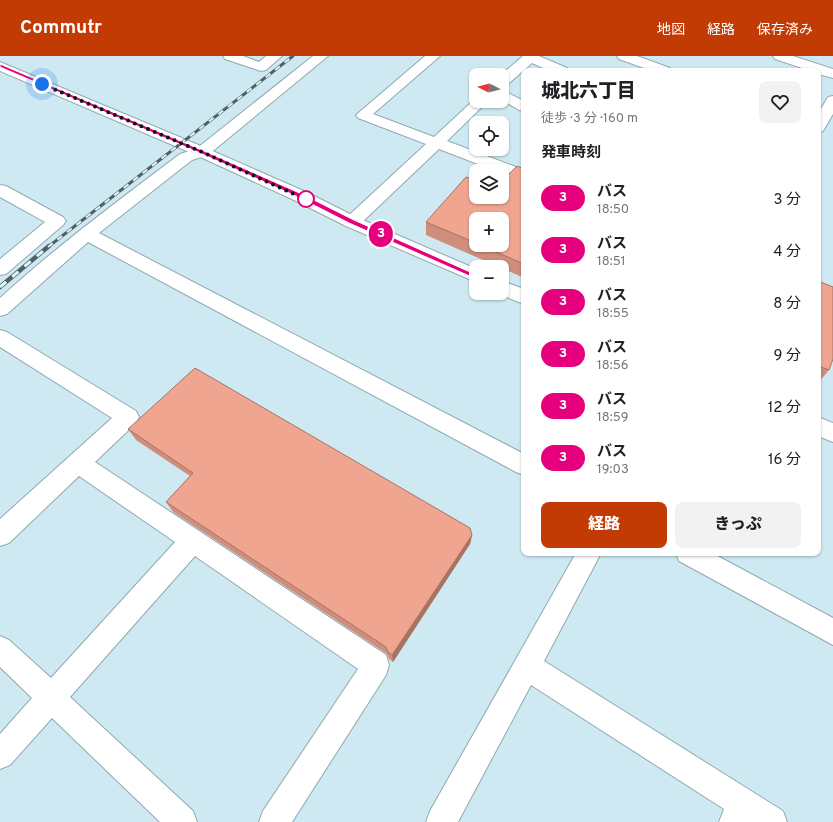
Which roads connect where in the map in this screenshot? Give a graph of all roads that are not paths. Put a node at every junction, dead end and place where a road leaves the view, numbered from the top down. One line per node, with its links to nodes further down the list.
1 (230, 56): 2 (street)
2 (275, 56)
3 (321, 56): 21 (street)
4 (433, 56): 20 (street)
5 (624, 56): 10 (street)
6 (780, 56): 11 (street)
7 (531, 57): 9 (street); 14 (street)
8 (0, 66): 21 (street)
9 (555, 68)
10 (657, 68)
11 (815, 68)
12 (821, 70): 13 (street)
13 (833, 74)
14 (509, 76)
15 (509, 98): 17 (street)
16 (833, 100): 19 (street)
17 (521, 105)
18 (473, 108): 20 (street)
19 (822, 128)
20 (437, 142): 22 (street); 24 (street)
21 (202, 152): 24 (street); 25 (street)
22 (521, 175)
23 (0, 190): 26 (street)
24 (352, 222): 27 (street)
25 (86, 234): 30 (street); 35 (street)
26 (0, 269)
27 (469, 273)
28 (509, 291): 29 (street)
29 (521, 296)
30 (0, 309)
31 (0, 337): 34 (street)
32 (821, 427): 33 (street)
33 (833, 433)
34 (78, 463): 36 (street); 37 (street)
35 (521, 463)
36 (0, 535)
37 (192, 541): 43 (street); 47 (street)
38 (587, 556): 42 (street)
39 (694, 556): 40 (street)
40 (833, 632)
41 (0, 649): 43 (street)
42 (527, 666): 45 (street); 48 (street)
43 (52, 699): 44 (street); 46 (street)
44 (0, 755)
45 (738, 812): 49 (street)
46 (182, 822)
47 (274, 822)
48 (441, 822)
49 (772, 822)

